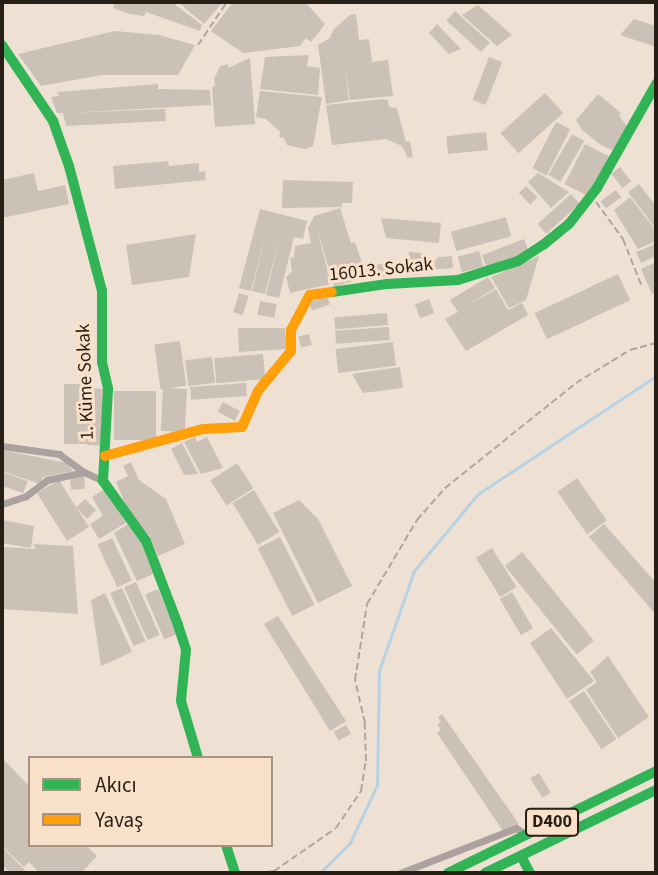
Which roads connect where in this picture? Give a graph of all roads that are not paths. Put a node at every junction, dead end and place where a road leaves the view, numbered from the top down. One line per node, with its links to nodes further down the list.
1 (2, 45): 4 (main road, 1. Küme Sokak)
2 (656, 84): 4 (main road, 16013. Sokak)
3 (2, 446): 5 (street)
4 (106, 456): 6 (main road, 1. Küme Sokak)
5 (84, 472): 6 (street); 7 (street)
6 (103, 481): 8 (main road)
7 (2, 504)
8 (197, 756)
9 (656, 771): 11 (main road, D400)
10 (656, 790): 13 (main road, D400)
11 (526, 834): 16 (street); 17 (main road, D400)
12 (227, 847): 15 (main road)
13 (521, 856): 14 (main road); 18 (main road, D400)
14 (527, 872)
15 (235, 873)
16 (400, 873)
17 (448, 873)
18 (485, 873)

